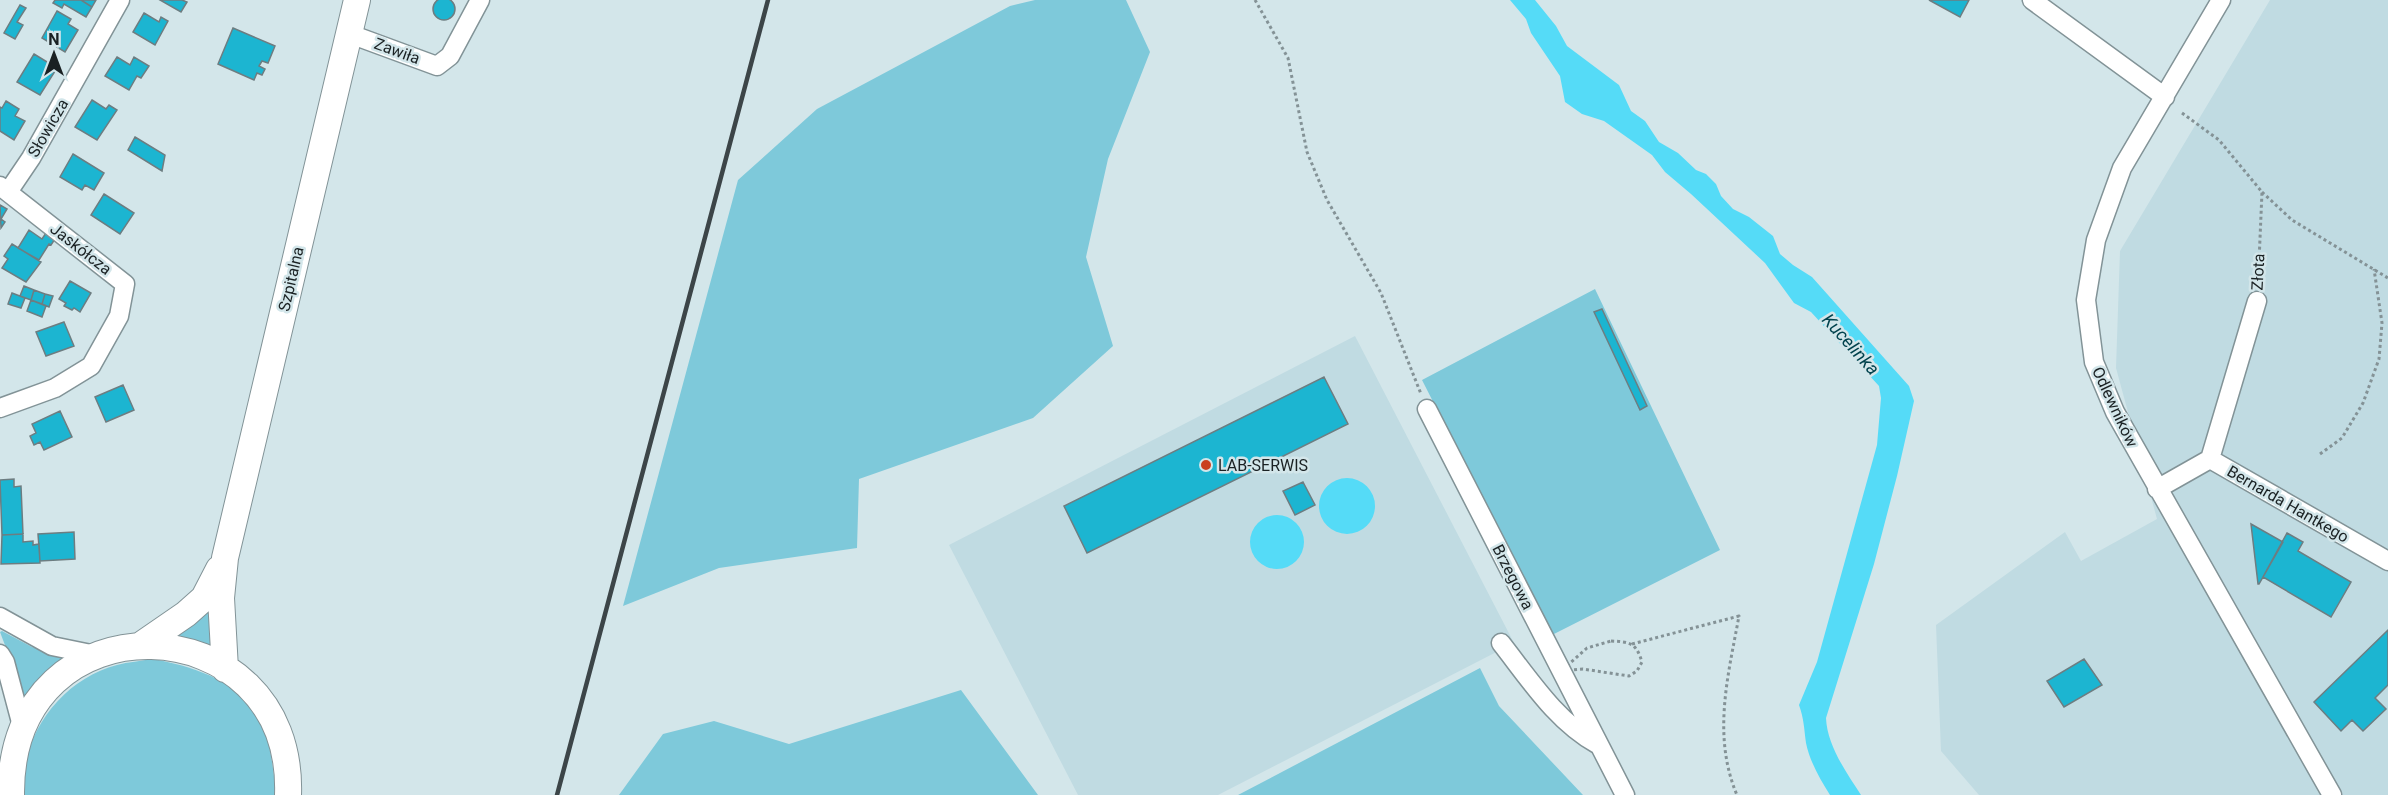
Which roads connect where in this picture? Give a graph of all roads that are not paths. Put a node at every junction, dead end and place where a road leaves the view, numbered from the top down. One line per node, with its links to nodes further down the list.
1 (120, 0): 8 (street, Słowicza)
2 (357, 0): 6 (street, Szpitalna)
3 (480, 0): 6 (street, Zawiła)
4 (2032, 0): 7 (street)
5 (2221, 0): 7 (street, Odlewników)
6 (350, 34): 14 (street, Szpitalna)
7 (2165, 97): 13 (street, Odlewników)
8 (4, 189): 10 (street, Jaskółcza)
9 (2257, 301): 12 (street, Złota)
10 (0, 408)
11 (1427, 409): 23 (street, Brzegowa)
12 (2210, 459): 13 (street, Bernarda Hantkego); 15 (street, Bernarda Hantkego)
13 (2157, 489): 27 (street, Odlewników)
14 (225, 558): 18 (street, Szpitalna); 21 (street, Szpitalna)
15 (2388, 561)
16 (0, 617): 20 (street)
17 (1501, 643): 23 (street, Brzegowa)
18 (141, 645): 20 (street); 21 (street)
19 (0, 654): 22 (street)
20 (96, 655): 22 (street)
21 (225, 669): 25 (street)
22 (22, 726): 24 (street)
23 (1599, 745): 26 (street, Brzegowa)
24 (11, 795)
25 (288, 795)
26 (1625, 795)
27 (2332, 795)

